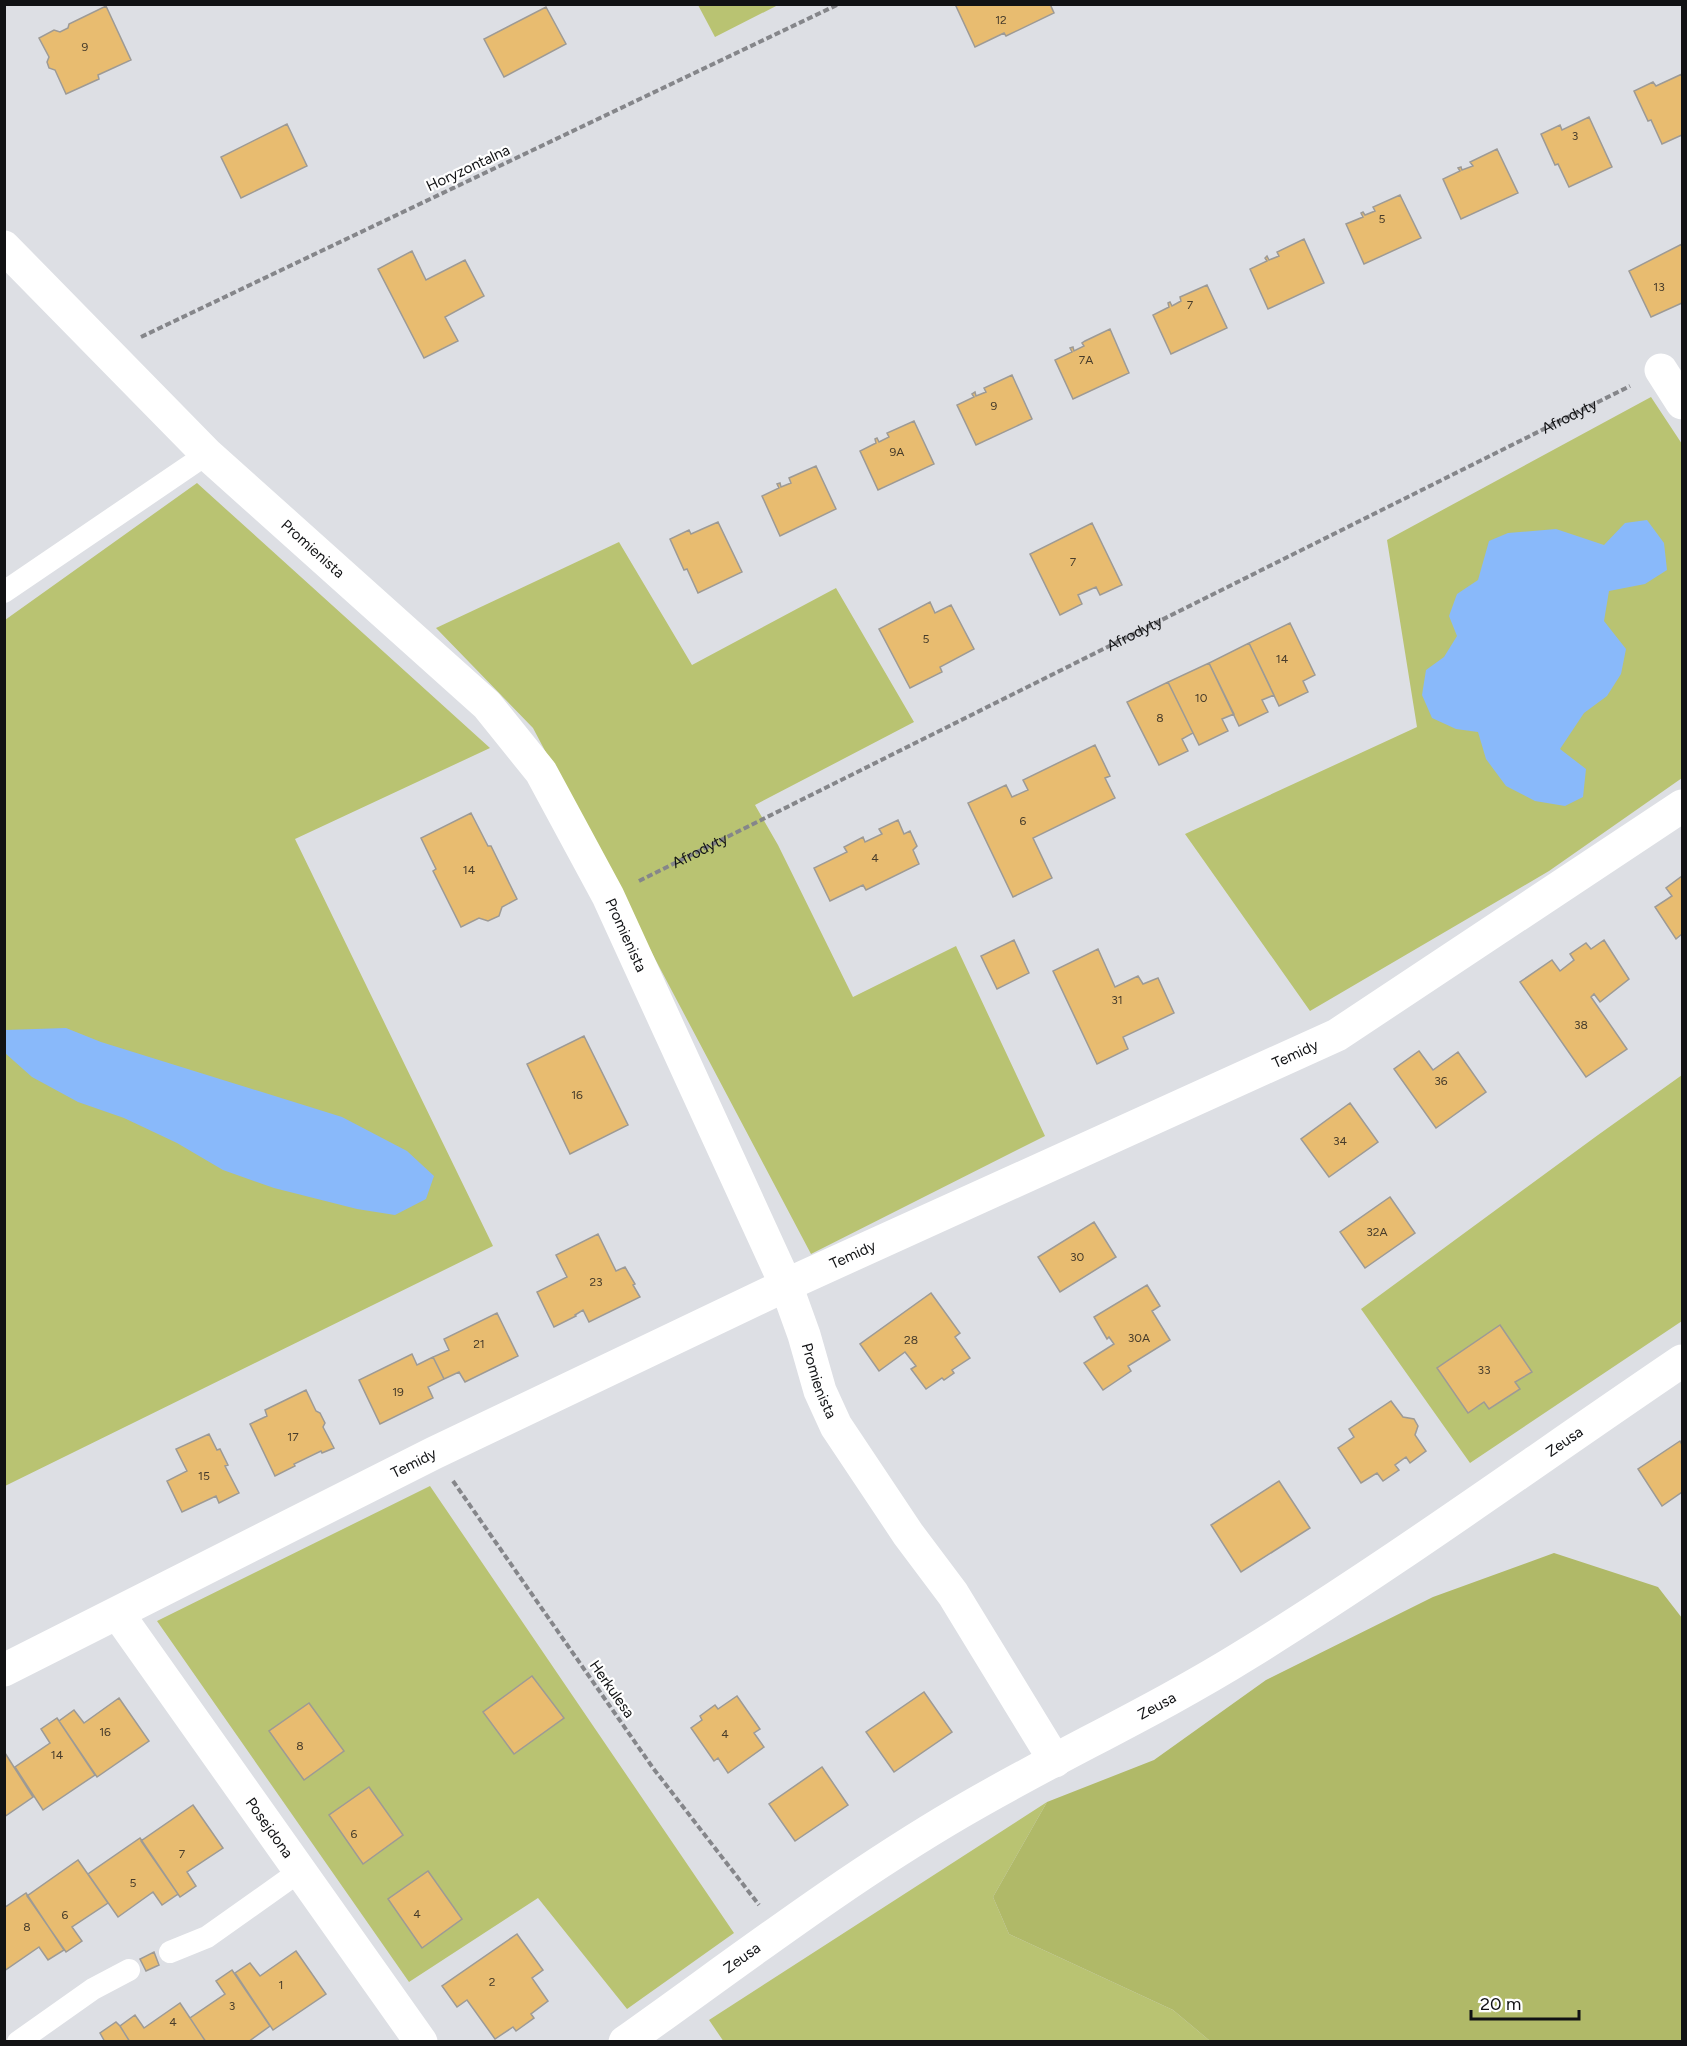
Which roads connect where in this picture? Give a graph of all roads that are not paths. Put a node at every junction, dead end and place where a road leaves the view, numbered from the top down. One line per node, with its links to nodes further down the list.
1 (4, 247): 4 (street, Promienista)
2 (1661, 370): 3 (street)
3 (1683, 403)
4 (207, 454): 5 (lane); 7 (street, Promienista)
5 (4, 592)
6 (1683, 806): 7 (street, Temidy)
7 (786, 1285): 9 (street, Temidy); 11 (street, Promienista)
8 (1683, 1361): 11 (street, Zeusa)
9 (118, 1614): 10 (street, Temidy); 12 (street, Posejdona)
10 (4, 1670)
11 (1055, 1761): 17 (street, Zeusa)
12 (300, 1871): 13 (lane); 16 (street, Posejdona)
13 (170, 1952)
14 (129, 1970): 15 (lane)
15 (18, 2042)
16 (421, 2042)
17 (625, 2042)

